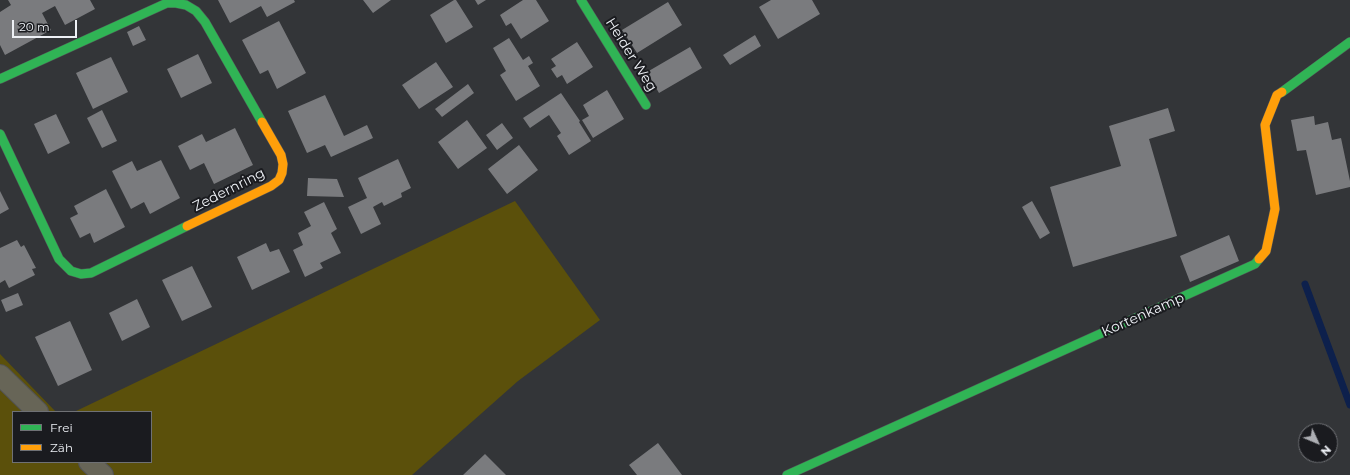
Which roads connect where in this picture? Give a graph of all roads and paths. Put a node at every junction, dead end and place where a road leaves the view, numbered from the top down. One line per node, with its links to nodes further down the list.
1 (581, 0): 4 (street, Heider Weg)
2 (1350, 42): 10 (street, Kortenkamp)
3 (0, 79): 5 (street, Zedernring)
4 (646, 105)
5 (0, 134)
6 (0, 375): 7 (street)
7 (37, 411)
8 (90, 463): 9 (street)
9 (103, 475)
10 (787, 475)

